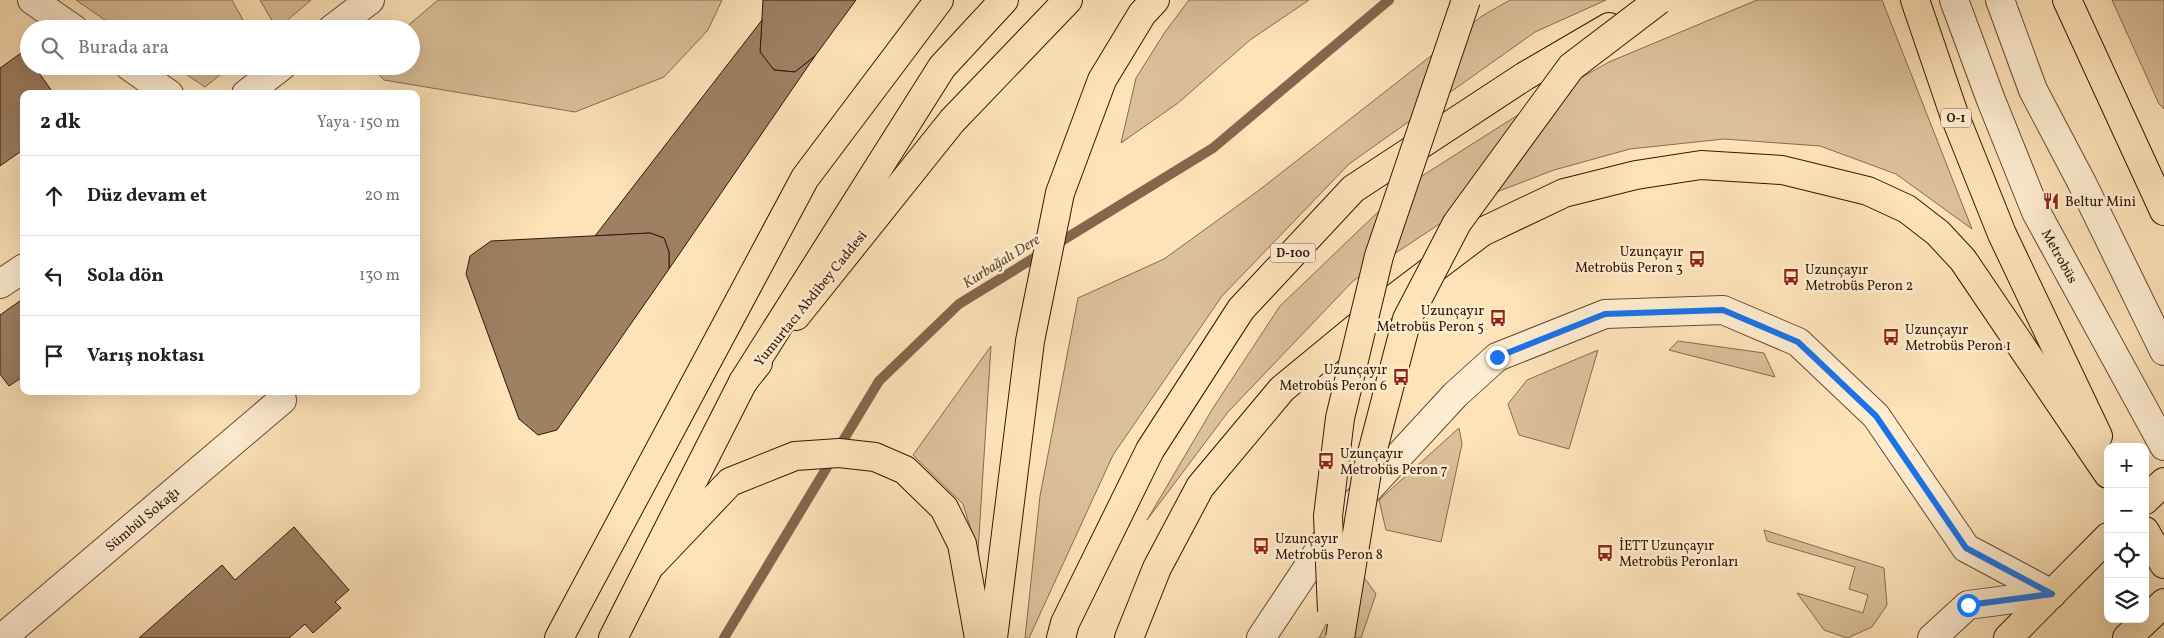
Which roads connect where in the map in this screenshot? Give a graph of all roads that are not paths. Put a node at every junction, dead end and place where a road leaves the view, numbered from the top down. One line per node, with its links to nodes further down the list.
1 (32, 0): 14 (street)
2 (370, 0): 15 (street)
3 (939, 0): 38 (main road)
4 (1004, 0): 24 (main road)
5 (1068, 0): 24 (main road, Yumurtacı Abdibey Caddesi)
6 (1155, 0): 41 (main road)
7 (1466, 0): 45 (main road, bridge)
8 (1659, 0): 46 (main road, bridge)
9 (1664, 0): 42 (main road, D-100)
10 (1915, 0): 27 (main road, O-1)
11 (1954, 0): 26 (street, Metrobüs)
12 (2000, 0): 23 (street)
13 (2067, 0): 20 (main road)
14 (61, 20)
15 (344, 20)
16 (142, 75): 18 (street)
17 (270, 75): 19 (street)
18 (163, 90)
19 (251, 90)
20 (2164, 212)
21 (20, 271): 22 (street)
22 (0, 284)
23 (2164, 351)
24 (743, 382): 33 (main road, Yumurtacı Abdibey Caddesi)
25 (282, 400): 37 (street, Sümbül Sokağı)
26 (2164, 446)
27 (2104, 447)
28 (2104, 468): 43 (main road)
29 (2164, 482): 30 (main road)
30 (2149, 496)
31 (2146, 533): 34 (main road)
32 (2104, 541): 35 (main road)
33 (653, 563): 39 (main road, Yumurtacı Abdibey Caddesi); 40 (main road)
34 (2164, 564)
35 (2052, 594): 44 (street); 47 (street); 48 (main road); 49 (main road)
36 (2164, 603): 50 (main road)
37 (2, 638)
38 (560, 638)
39 (613, 638)
40 (978, 638)
41 (993, 638)
42 (1061, 638)
43 (1129, 638)
44 (1260, 638)
45 (1334, 638)
46 (1340, 638)
47 (1932, 638)
48 (2008, 638)
49 (2018, 638)
50 (2127, 638)

